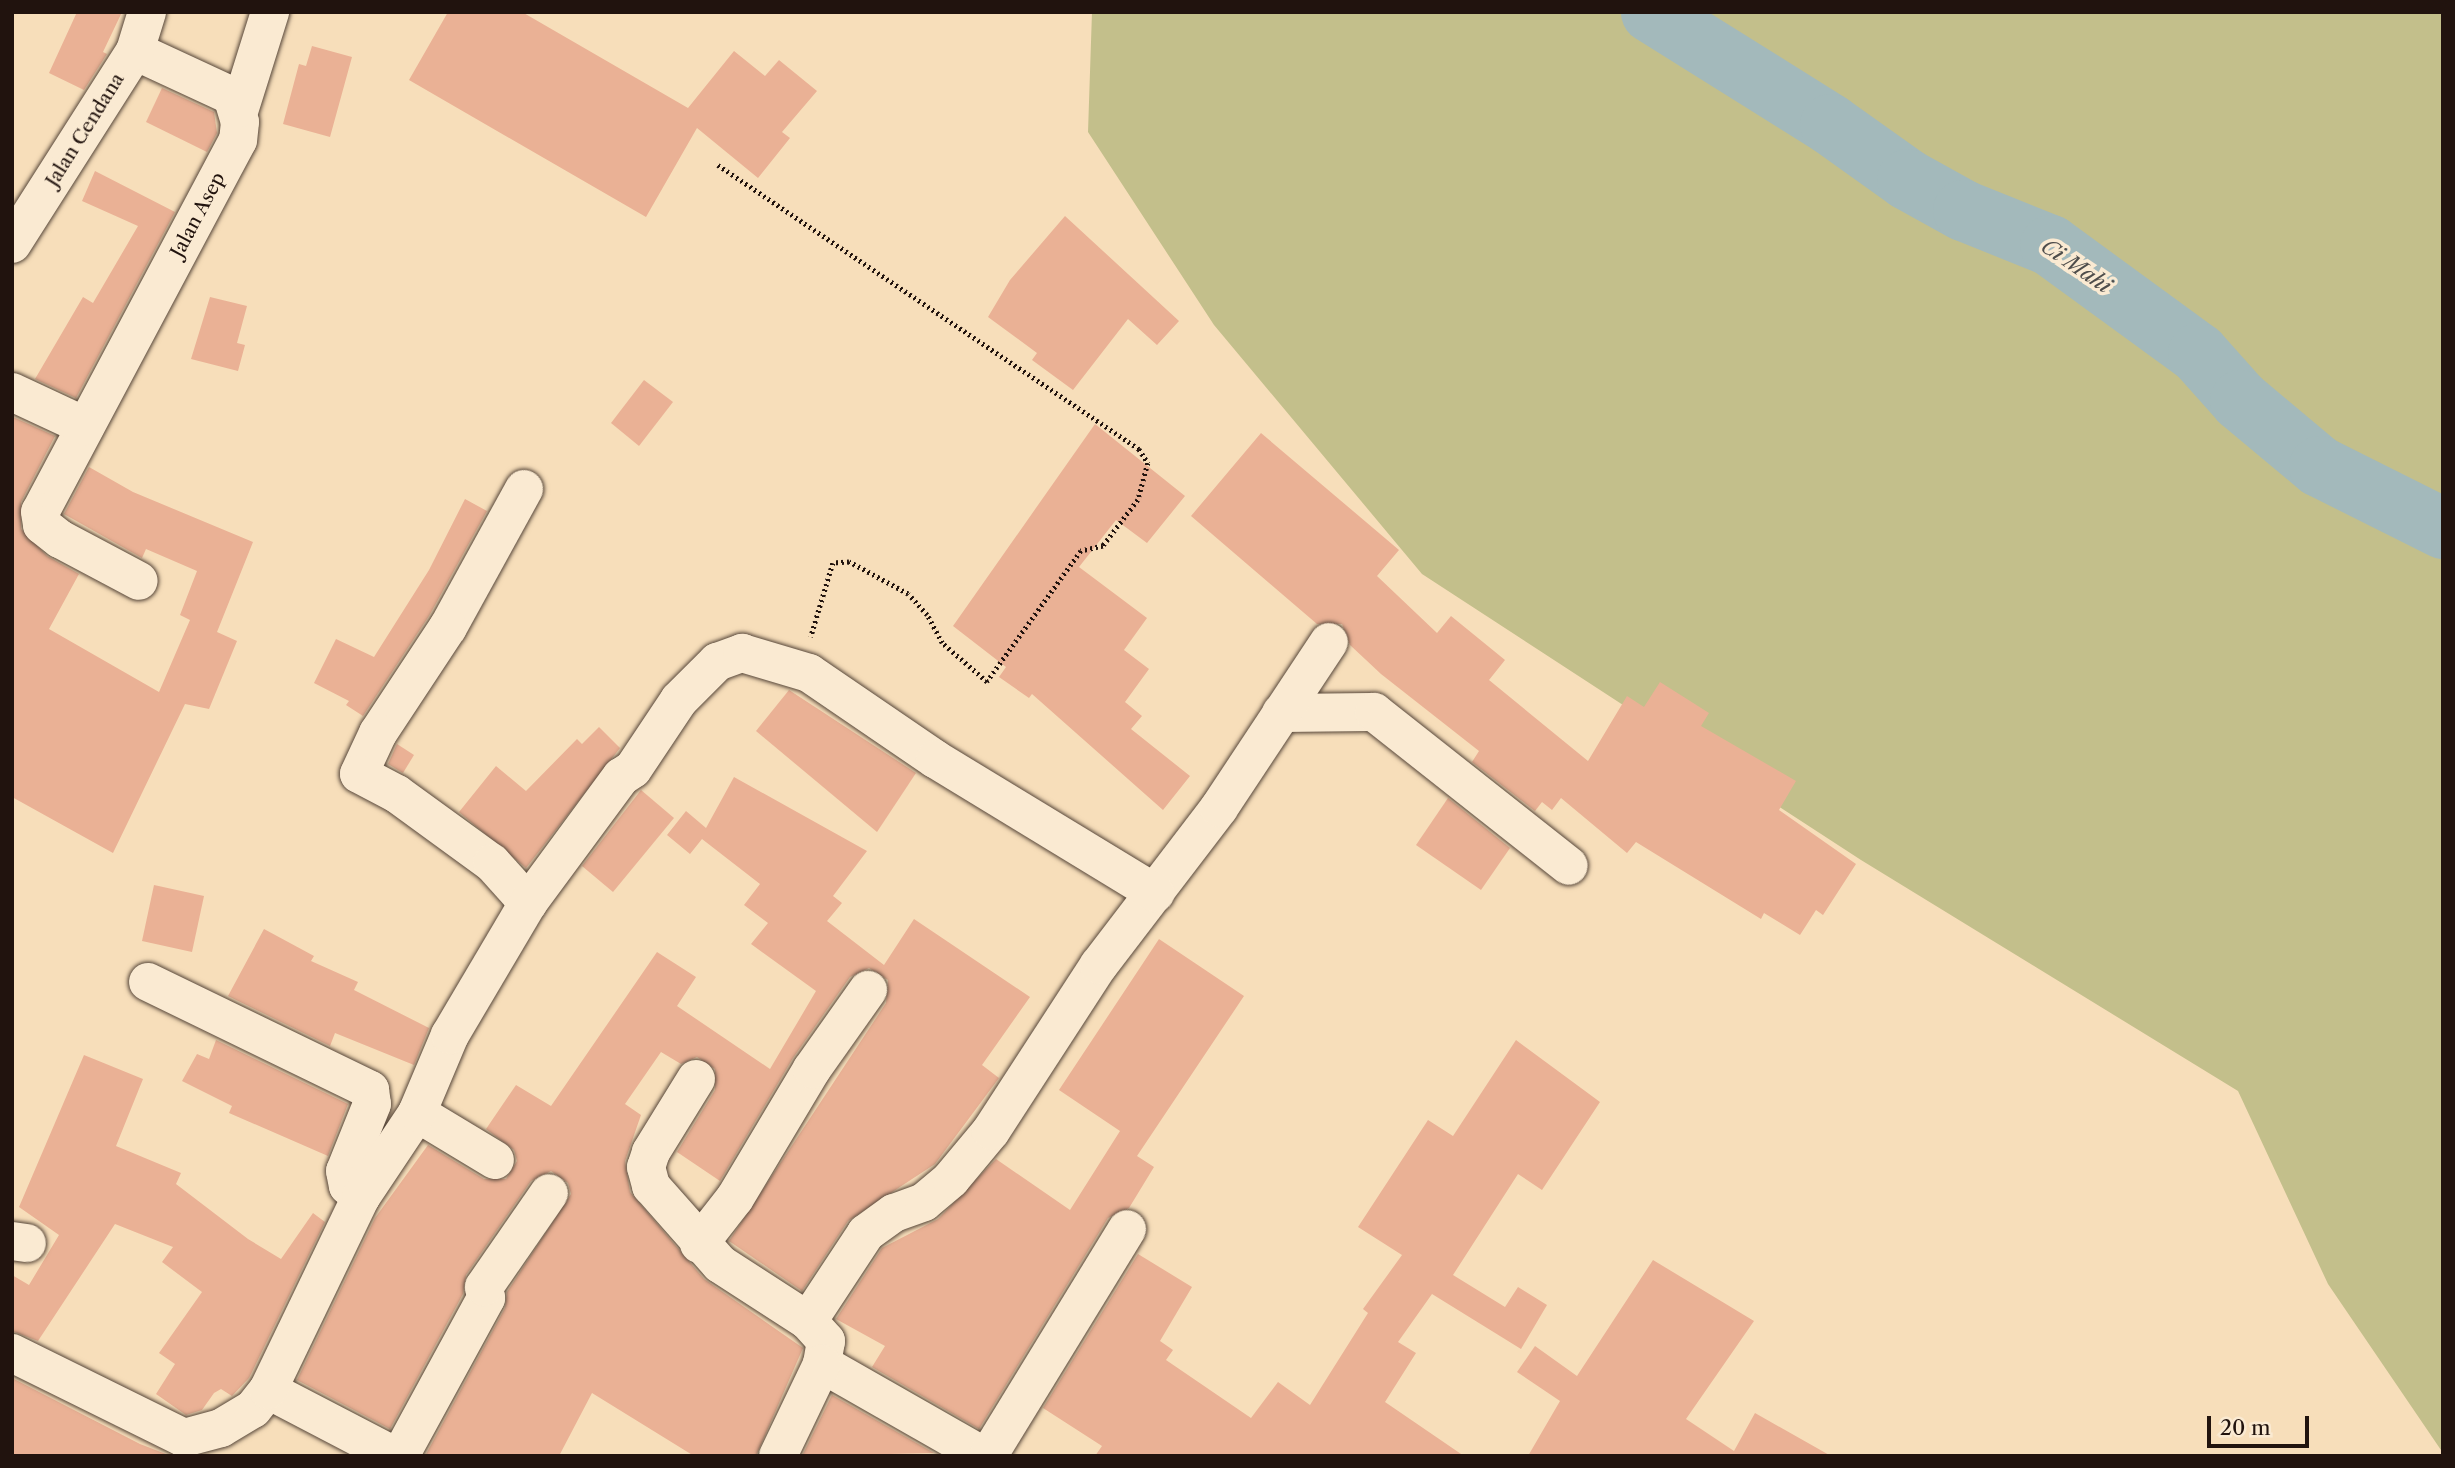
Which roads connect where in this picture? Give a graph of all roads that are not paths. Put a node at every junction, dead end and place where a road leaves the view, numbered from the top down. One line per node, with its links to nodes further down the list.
1 (147, 12): 3 (street, Jalan Cendana)
2 (270, 12): 4 (street, Jalan Asep)
3 (135, 51): 4 (street); 5 (street, Jalan Cendana)
4 (240, 108): 7 (street, Jalan Asep)
5 (12, 244)
6 (12, 392): 7 (street)
7 (85, 426): 9 (street, Jalan Asep)
8 (524, 489): 14 (street)
9 (139, 581)
10 (1329, 642): 11 (street)
11 (1281, 713): 12 (street); 13 (street)
12 (1569, 866)
13 (1155, 893): 14 (street); 24 (street)
14 (528, 903): 18 (street)
15 (148, 982): 21 (street)
16 (868, 990): 23 (street)
17 (696, 1079): 23 (street)
18 (417, 1113): 19 (street); 21 (street)
19 (495, 1160)
20 (549, 1193): 28 (street)
21 (361, 1196): 27 (street)
22 (1127, 1229): 30 (street)
23 (699, 1244): 24 (street)
24 (808, 1321): 26 (street)
25 (12, 1353): 27 (street)
26 (822, 1364): 29 (street); 30 (street)
27 (268, 1390): 28 (street)
28 (397, 1456)
29 (778, 1456)
30 (985, 1456)

